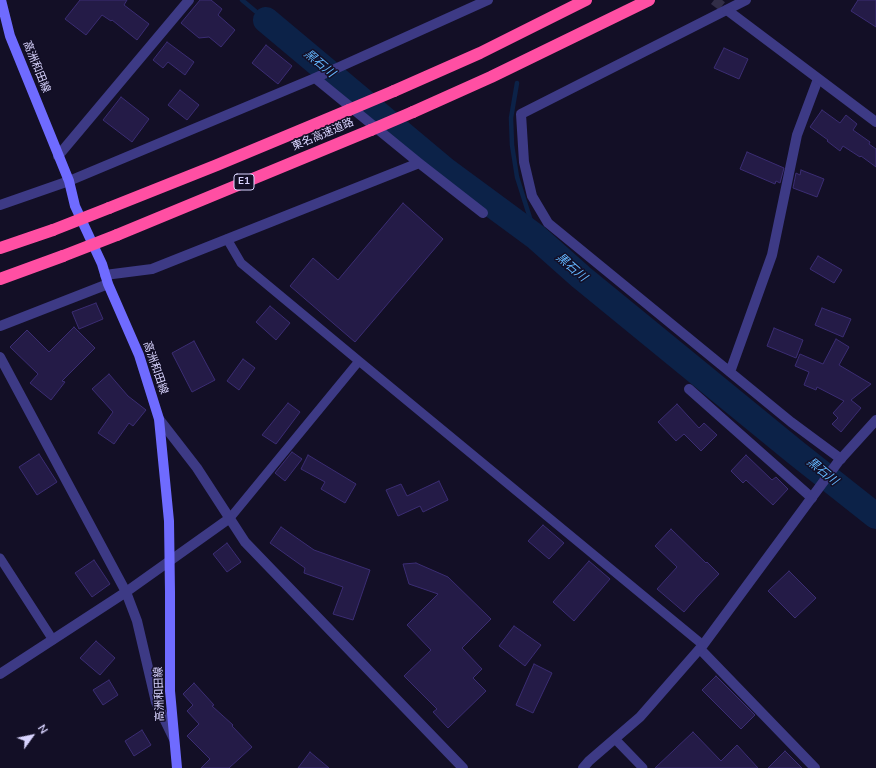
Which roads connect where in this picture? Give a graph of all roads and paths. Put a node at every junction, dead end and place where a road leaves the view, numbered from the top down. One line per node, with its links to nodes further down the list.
1 (1, 0): 11 (main road, 高洲和田線)
2 (189, 0): 11 (street)
3 (488, 0): 8 (street)
4 (586, 0): 17 (highway, 東名高速道路 / E1, bridge)
5 (649, 0): 18 (highway, 東名高速道路 / E1, bridge)
6 (746, 0): 7 (street)
7 (727, 10): 9 (street); 23 (street)
8 (317, 77): 12 (street); 13 (street)
9 (818, 79): 10 (street); 23 (street)
10 (876, 122)
11 (58, 156): 13 (main road, 高洲和田線)
12 (419, 163): 15 (street); 16 (street)
13 (69, 180): 14 (street); 19 (main road, 高洲和田線)
14 (0, 205)
15 (483, 213)
16 (227, 239): 19 (street); 22 (lane)
17 (0, 248)
18 (0, 279)
19 (107, 280): 20 (street); 25 (main road, 高洲和田線)
20 (0, 326)
21 (0, 357): 32 (street)
22 (359, 361): 29 (lane); 34 (lane)
23 (730, 372): 27 (street)
24 (689, 389): 28 (street)
25 (159, 419): 29 (street); 31 (main road, 高洲和田線)
26 (876, 420): 27 (street)
27 (839, 461): 28 (street)
28 (815, 494): 34 (street)
29 (230, 518): 31 (street); 39 (street)
30 (0, 558): 33 (lane)
31 (170, 561): 32 (street); 36 (main road, 高洲和田線)
32 (126, 592): 33 (street); 36 (street)
33 (53, 640): 35 (street)
34 (701, 647): 37 (street); 42 (street)
35 (0, 674)
36 (174, 739): 38 (main road, 高洲和田線)
37 (615, 739): 40 (street); 41 (lane)
38 (177, 768)
39 (463, 768)
40 (583, 768)
41 (643, 768)
42 (815, 768)

